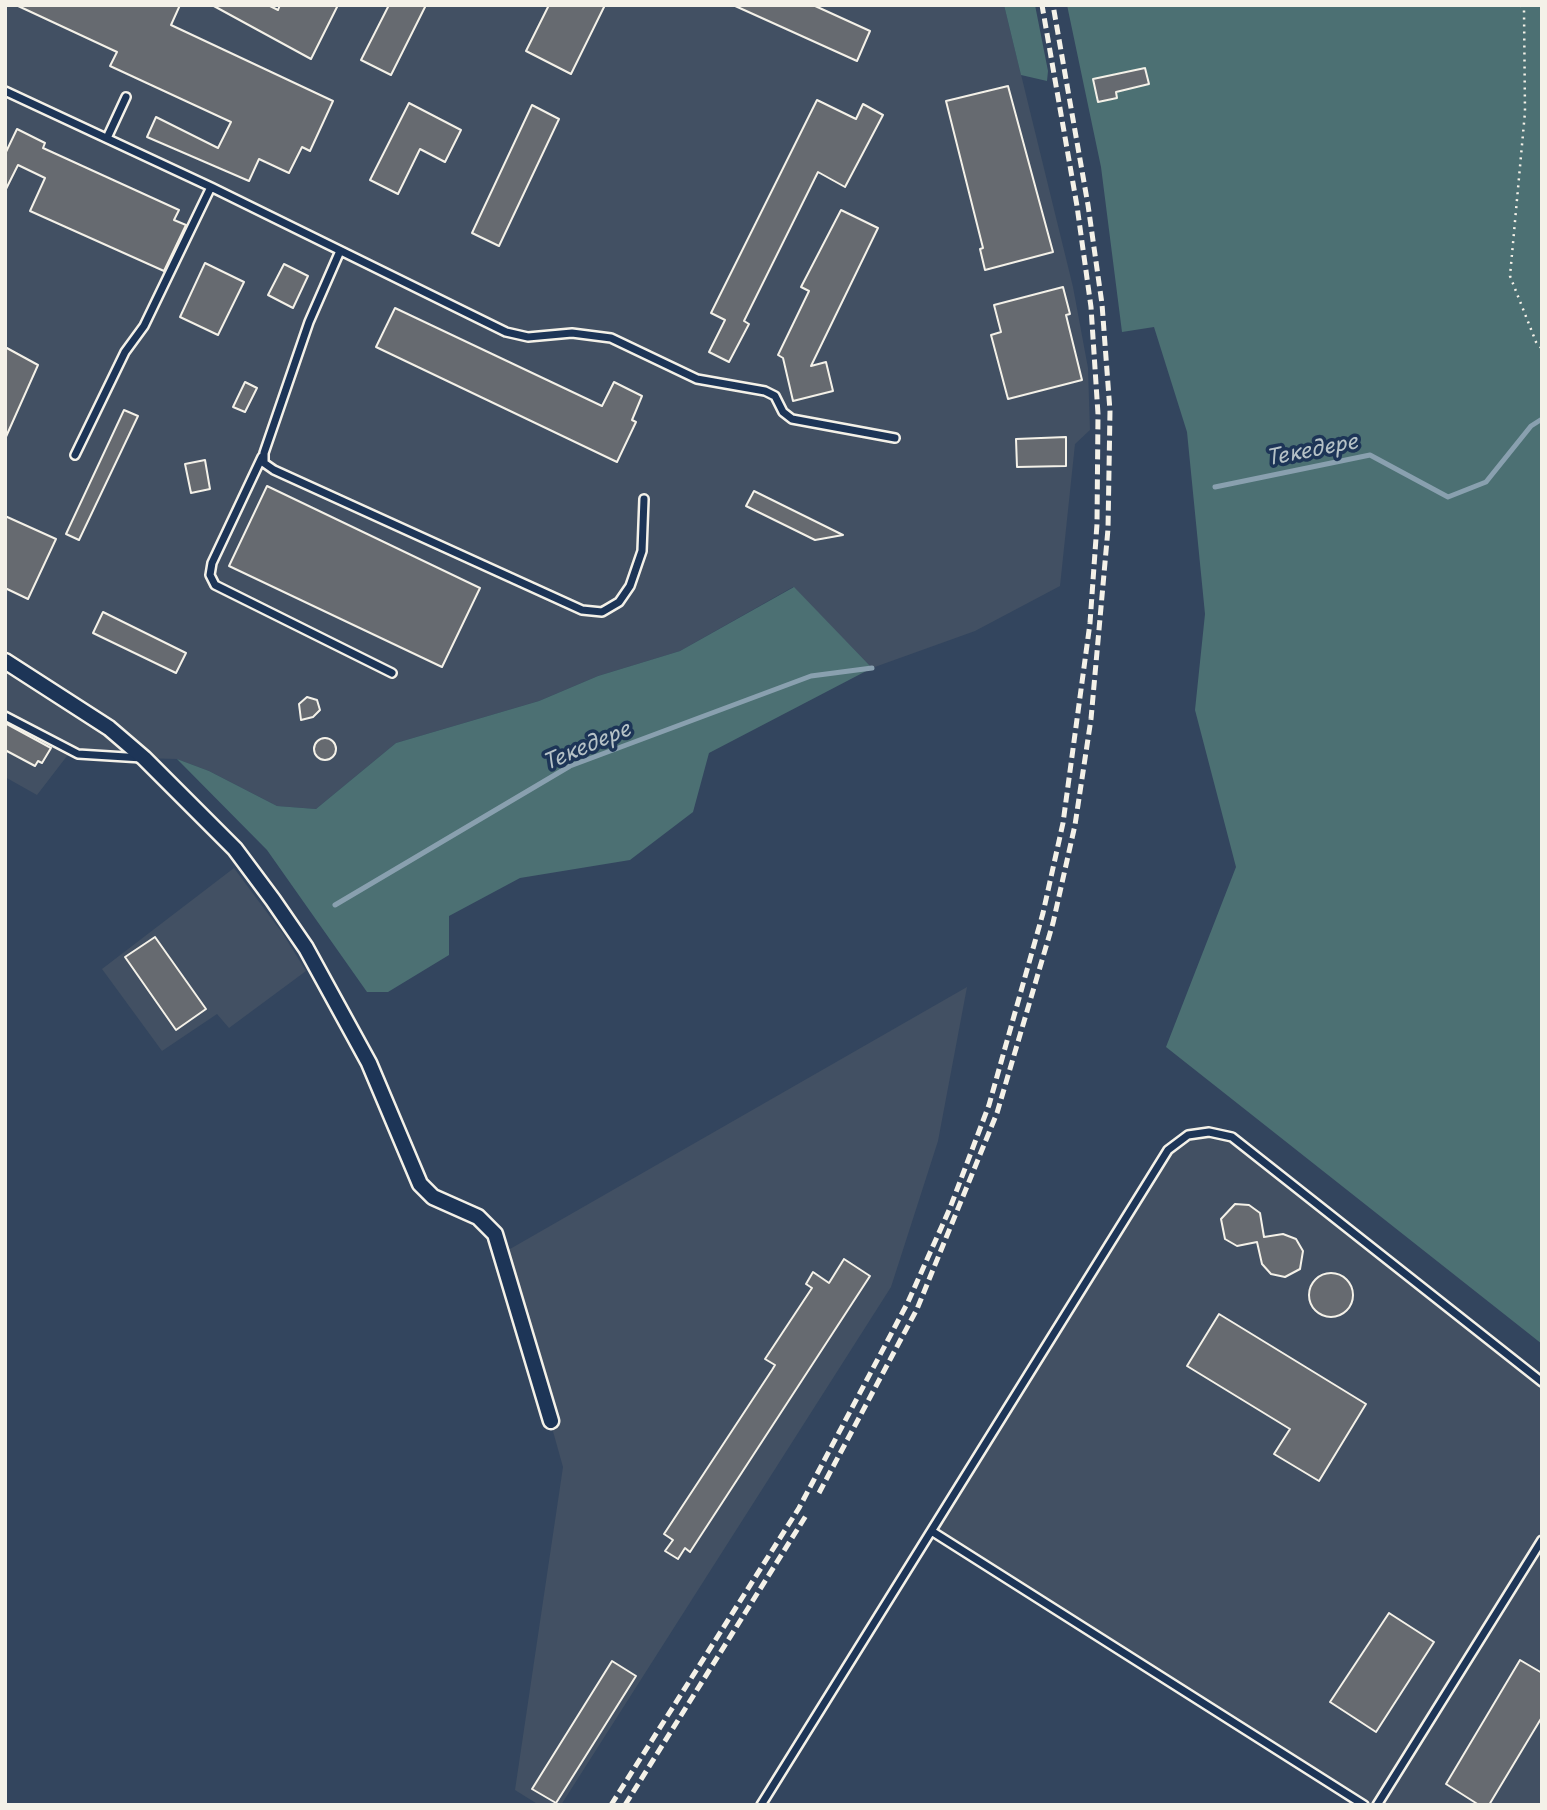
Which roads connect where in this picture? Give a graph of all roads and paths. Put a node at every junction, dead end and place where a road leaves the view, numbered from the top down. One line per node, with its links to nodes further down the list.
1 (1520, 5): 7 (path)
2 (5, 91): 4 (lane)
3 (126, 97): 4 (lane)
4 (107, 138): 5 (lane)
5 (211, 187): 6 (lane); 10 (lane)
6 (340, 251): 8 (lane); 9 (lane)
7 (1542, 349)
8 (895, 438)
9 (264, 453): 11 (lane); 13 (lane)
10 (75, 455)
11 (643, 499)
12 (5, 662): 15 (street)
13 (392, 673)
14 (5, 716): 15 (lane)
15 (144, 758): 17 (street)
16 (1542, 1382): 18 (lane)
17 (551, 1421)
18 (933, 1532): 20 (lane); 21 (lane)
19 (1542, 1540): 22 (lane)
20 (761, 1805)
21 (1364, 1805)
22 (1377, 1805)

